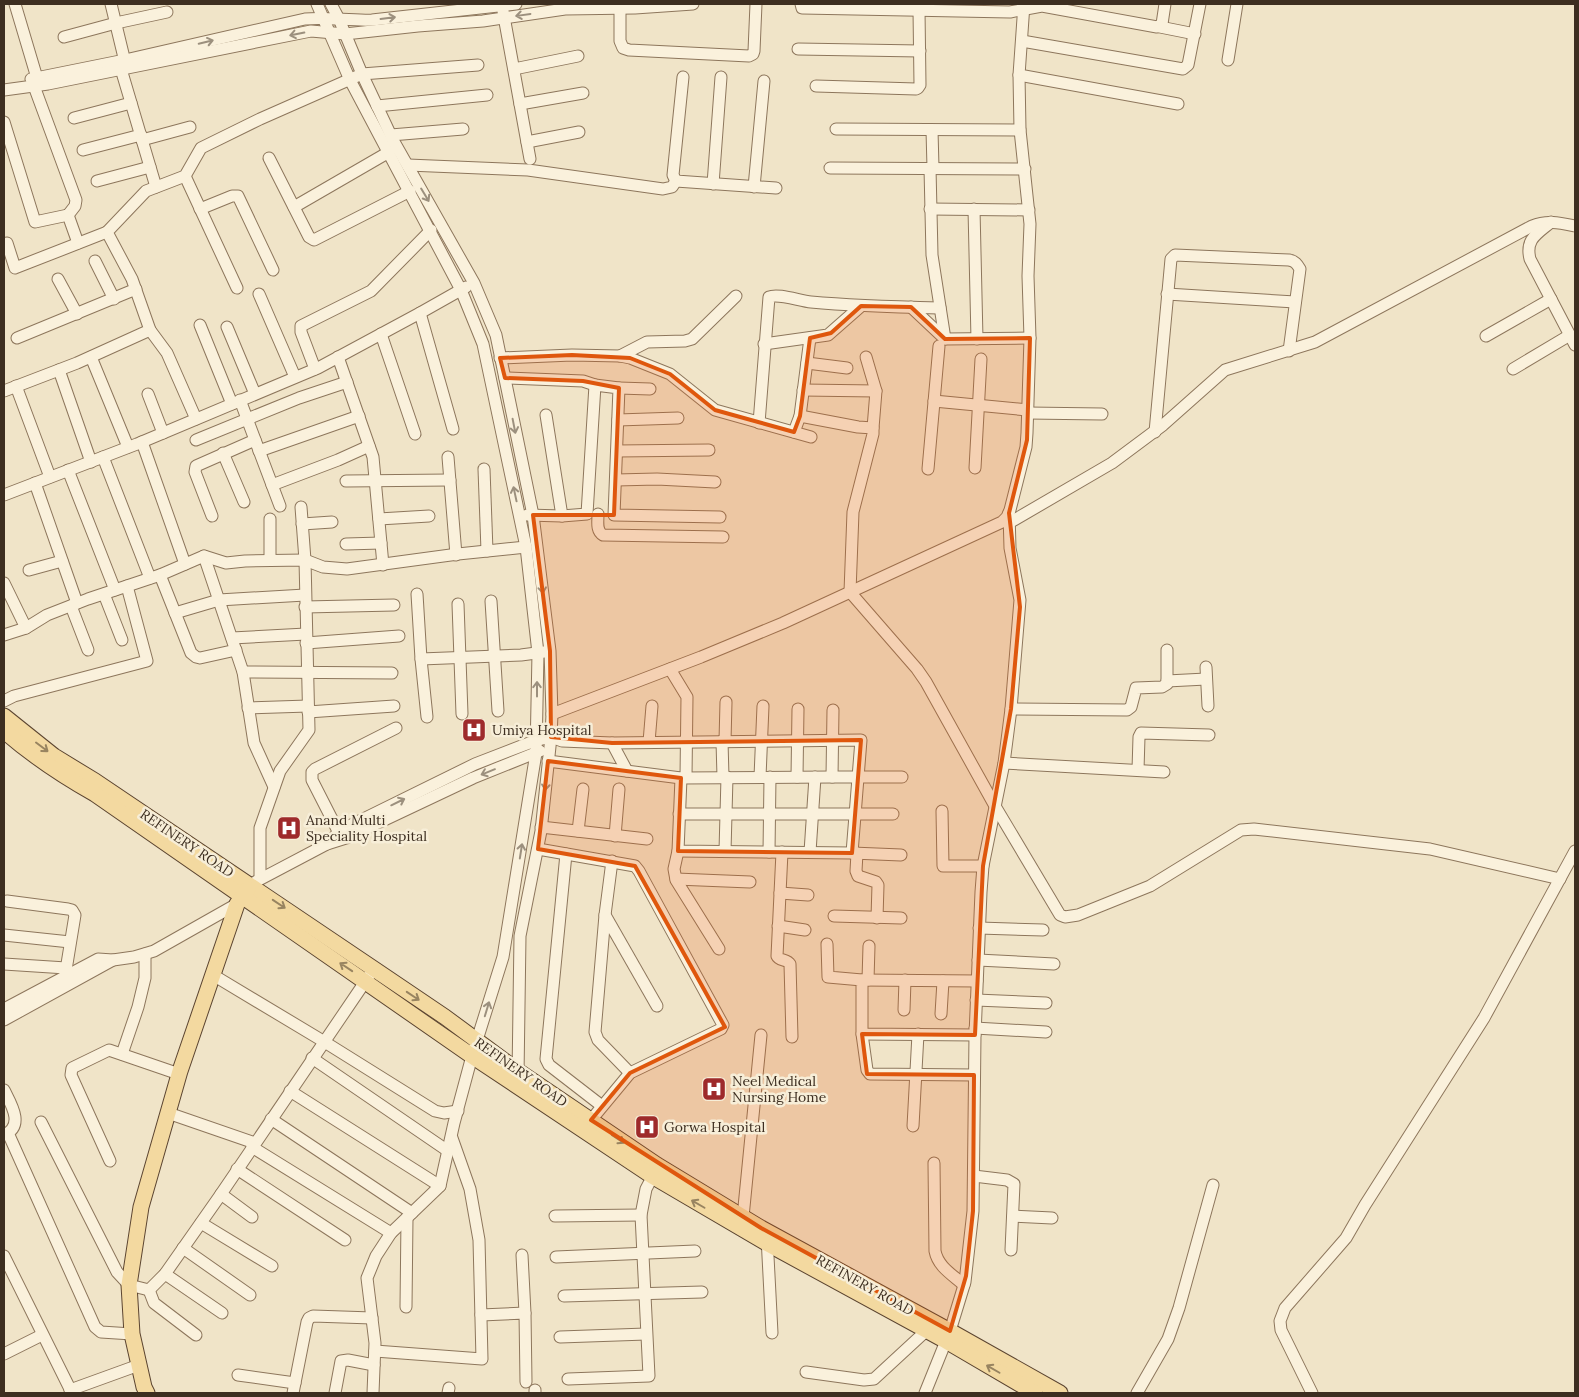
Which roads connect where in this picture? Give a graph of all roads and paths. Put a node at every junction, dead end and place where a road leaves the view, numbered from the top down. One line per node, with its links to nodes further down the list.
1 (15, 4): 42 (street)
2 (111, 4): 21 (street)
3 (317, 4): 19 (street)
4 (331, 4): 20 (street)
5 (516, 4): 12 (street)
6 (693, 4): 13 (street)
7 (756, 4): 13 (street)
8 (801, 4): 16 (street)
9 (1165, 4): 22 (street)
10 (1200, 4): 25 (street)
11 (1237, 4): 31 (street)
12 (503, 5): 18 (street); 20 (street, one-way to 12)
13 (620, 6): 14 (street)
14 (554, 7): 18 (street, one-way to 18)
15 (1024, 7): 16 (street); 22 (street); 27 (street)
16 (919, 10): 29 (street)
17 (166, 12): 21 (street)
18 (503, 17): 24 (street); 34 (street)
19 (323, 18): 20 (street); 23 (street); 32 (street, one-way to 19)
20 (339, 19): 24 (street)
21 (116, 23): 26 (street); 32 (street)
22 (1160, 27): 25 (street)
23 (329, 32): 24 (street); 32 (street, one-way to 32); 39 (street)
24 (345, 34): 35 (street)
25 (1195, 34): 27 (street)
26 (64, 37)
27 (1022, 41): 36 (street)
28 (798, 48): 29 (street)
29 (920, 51): 43 (street)
30 (578, 56): 34 (street)
31 (1228, 60)
32 (124, 65): 42 (street); 47 (street)
33 (478, 65): 35 (street)
34 (514, 68): 48 (street)
35 (362, 74): 39 (street); 50 (street)
36 (1019, 75): 49 (street); 57 (street)
37 (683, 77): 73 (street)
38 (721, 77): 74 (street)
39 (350, 80): 63 (street); 71 (street)
40 (764, 81): 75 (street)
41 (4, 82): 42 (street)
42 (36, 82): 44 (street); 84 (street)
43 (816, 86)
44 (4, 90)
45 (583, 93): 48 (street)
46 (487, 95): 50 (street)
47 (131, 103): 51 (street); 60 (street)
48 (520, 104): 61 (street)
49 (1178, 104)
50 (377, 106): 59 (street)
51 (74, 118)
52 (4, 122): 84 (street)
53 (190, 127): 60 (street)
54 (463, 129): 59 (street)
55 (836, 129): 56 (street)
56 (932, 130): 57 (street); 69 (street)
57 (1020, 130): 70 (street)
58 (579, 132): 61 (street)
59 (391, 135): 66 (street)
60 (142, 137): 62 (street); 67 (street)
61 (527, 142): 65 (street)
62 (83, 150)
63 (389, 152): 78 (street); 79 (street)
64 (269, 158): 79 (street)
65 (530, 159)
66 (408, 165): 73 (street); 94 (street, one-way to 94)
67 (150, 167): 72 (street); 76 (street)
68 (830, 168): 69 (street)
69 (932, 168): 70 (street); 81 (street)
70 (1025, 169): 83 (street)
71 (185, 176): 76 (street); 80 (street)
72 (97, 181)
73 (676, 181): 74 (street)
74 (714, 184): 75 (street)
75 (754, 186): 77 (street)
76 (156, 187): 88 (street)
77 (776, 188)
78 (410, 191): 79 (street); 87 (street)
79 (294, 207)
80 (200, 208): 92 (street); 95 (street)
81 (930, 209): 82 (street); 106 (street)
82 (974, 209): 83 (street); 117 (street)
83 (1029, 210): 116 (street)
84 (68, 215): 90 (street)
85 (1552, 222): 86 (street); 102 (street); 121 (street)
86 (1575, 226)
87 (431, 230): 97 (street); 130 (street)
88 (107, 232): 90 (street); 96 (street)
89 (4, 244): 90 (street)
90 (78, 244)
91 (95, 261): 101 (street)
92 (273, 270)
93 (58, 279): 107 (street)
94 (474, 282): 97 (street); 126 (street)
95 (237, 288)
96 (136, 289): 101 (street); 111 (street)
97 (461, 290): 108 (street); 149 (street)
98 (259, 294): 133 (street)
99 (1167, 294): 103 (street); 103 (street); 163 (street)
100 (736, 296): 122 (street)
101 (114, 299): 107 (street)
102 (1551, 299): 113 (street); 118 (street)
103 (1295, 302): 121 (street)
104 (861, 306): 105 (street); 115 (street); 120 (street)
105 (911, 307): 106 (street); 119 (street)
106 (940, 308): 119 (street)
107 (77, 314): 114 (street)
108 (420, 314): 112 (street); 161 (street)
109 (200, 325): 146 (street)
110 (227, 327): 144 (street)
111 (150, 330): 123 (street); 156 (street)
112 (381, 334): 124 (street); 165 (street)
113 (1486, 336)
114 (17, 338)
115 (810, 338): 120 (street); 128 (street)
116 (1030, 338): 117 (street); 150 (street)
117 (977, 339): 119 (street)
118 (1573, 340): 131 (street)
119 (942, 343): 145 (street)
120 (764, 344): 159 (street)
121 (1288, 351): 163 (street)
122 (620, 356): 126 (street); 159 (street)
123 (90, 357): 132 (street); 171 (street)
124 (338, 357): 130 (street); 135 (street)
125 (866, 357): 142 (street)
126 (500, 358): 134 (street)
127 (981, 359): 148 (street)
128 (807, 363): 129 (street); 140 (street)
129 (847, 368)
130 (315, 369): 133 (street)
131 (1513, 369)
132 (59, 370): 137 (street); 177 (street)
133 (295, 377): 144 (street)
134 (505, 378): 136 (street); 147 (street)
135 (347, 382): 153 (street); 157 (street)
136 (595, 385): 138 (street); 194 (street)
137 (16, 386): 141 (street); 182 (street)
138 (619, 388): 139 (street); 158 (street)
139 (650, 389)
140 (803, 390): 142 (street); 154 (street)
141 (4, 391)
142 (876, 392): 160 (street)
143 (148, 394): 164 (street)
144 (255, 394): 146 (street)
145 (934, 401): 148 (street); 180 (street)
146 (236, 402): 156 (street); 157 (street)
147 (510, 404): 149 (street); 196 (street, one-way to 196)
148 (979, 405): 150 (street); 178 (street)
149 (497, 406): 195 (street, one-way to 149)
150 (1028, 412): 151 (street); 202 (street)
151 (1102, 414)
152 (546, 415): 200 (street)
153 (359, 416): 169 (street); 170 (street)
154 (800, 416): 160 (street); 162 (street)
155 (678, 418): 158 (street)
156 (196, 419): 164 (street)
157 (247, 420): 167 (street); 169 (street)
158 (618, 420): 173 (street)
159 (759, 423): 162 (street)
160 (873, 428): 224 (street)
161 (453, 429)
162 (794, 432): 166 (street)
163 (1154, 432): 202 (street)
164 (163, 433): 168 (street)
165 (415, 434)
166 (811, 437)
167 (196, 440)
168 (142, 442): 171 (street); 217 (street)
169 (257, 446): 174 (street); 189 (street)
170 (369, 446): 183 (street); 189 (street)
171 (128, 447): 175 (street)
172 (709, 450): 173 (street)
173 (617, 451): 185 (street)
174 (223, 454): 191 (street); 198 (street)
175 (103, 457): 177 (street); 220 (street)
176 (448, 457): 184 (street)
177 (91, 462): 181 (street)
178 (975, 468)
179 (484, 469): 211 (street)
180 (928, 469)
181 (68, 470): 182 (street); 223 (street)
182 (50, 477): 188 (street)
183 (375, 480): 184 (street); 186 (street); 204 (street)
184 (450, 480): 212 (street)
185 (616, 480): 187 (street); 197 (street)
186 (346, 481)
187 (715, 482)
188 (34, 483): 190 (street); 214 (street)
189 (272, 485): 192 (street)
190 (5, 492)
191 (244, 502)
192 (280, 506)
193 (301, 506): 206 (street)
194 (593, 514): 197 (street); 200 (street); 207 (street)
195 (519, 515): 196 (street); 210 (street)
196 (533, 515): 200 (street); 243 (street, one-way to 243)
197 (614, 515): 201 (street)
198 (212, 516)
199 (428, 516): 204 (street)
200 (562, 516)
201 (720, 517)
202 (1009, 518): 224 (street); 263 (street)
203 (270, 519): 215 (street)
204 (379, 519): 208 (street)
205 (332, 522): 206 (street)
206 (302, 524): 216 (street)
207 (723, 537)
208 (381, 543): 209 (street); 218 (street)
209 (346, 544)
210 (526, 547): 211 (street); 244 (street)
211 (487, 551): 212 (street)
212 (456, 555): 218 (street)
213 (204, 556): 215 (street); 217 (street); 227 (street)
214 (62, 560): 219 (street); 231 (street)
215 (270, 560): 216 (street)
216 (305, 560): 218 (street); 226 (street)
217 (185, 564): 220 (street)
218 (382, 565)
219 (29, 570)
220 (155, 577): 222 (street); 233 (street)
221 (4, 583): 234 (street)
222 (127, 586): 223 (street); 253 (street)
223 (110, 592): 231 (street); 239 (street)
224 (850, 592): 248 (street); 298 (street)
225 (417, 594): 247 (street)
226 (305, 595): 227 (street); 232 (street)
227 (219, 600): 233 (street); 237 (street)
228 (491, 601): 245 (street)
229 (394, 604): 232 (street)
230 (458, 604): 246 (street)
231 (74, 605): 234 (street); 240 (street)
232 (305, 607): 238 (street)
233 (175, 613): 241 (street)
234 (26, 628): 235 (street)
235 (4, 634)
236 (400, 636): 238 (street)
237 (232, 638): 238 (street); 241 (street)
238 (306, 638): 250 (street)
239 (122, 640)
240 (88, 650)
241 (236, 650): 249 (street)
242 (1167, 650): 252 (street)
243 (550, 651): 244 (street); 266 (street)
244 (538, 653): 245 (street); 272 (street, one-way to 244)
245 (495, 656): 246 (street); 264 (street)
246 (459, 658): 247 (street); 265 (street)
247 (422, 659): 268 (street)
248 (670, 669): 266 (street); 278 (street)
249 (243, 672): 250 (street); 259 (street)
250 (307, 674): 251 (street); 260 (street)
251 (392, 674)
252 (1168, 681): 258 (street); 263 (street)
253 (4, 701)
254 (726, 702): 275 (street)
255 (394, 706): 260 (street)
256 (652, 706): 277 (street)
257 (763, 706): 276 (street)
258 (1208, 706)
259 (248, 708): 260 (street); 295 (street)
260 (308, 709): 295 (street)
261 (798, 710): 273 (street)
262 (833, 710): 274 (street)
263 (1011, 710): 283 (street)
264 (498, 711)
265 (462, 714)
266 (552, 714): 279 (street)
267 (4, 716): 327 (main road, REFINERY ROAD, one-way to 327)
268 (427, 717)
269 (396, 728): 307 (street)
270 (4, 731): 327 (main road, REFINERY ROAD)
271 (1209, 735): 284 (street)
272 (537, 740): 279 (street); 281 (street); 307 (street, one-way to 272)
273 (797, 740): 274 (street); 276 (street); 289 (street)
274 (833, 740): 291 (street); 292 (street)
275 (723, 741): 276 (street); 278 (street); 287 (street)
276 (760, 741): 288 (street)
277 (648, 742): 278 (street); 280 (street)
278 (687, 742): 294 (street)
279 (550, 743): 280 (street); 281 (street); 282 (street)
280 (612, 743): 285 (street)
281 (536, 753): 311 (street, one-way to 311); 369 (street, one-way to 281)
282 (548, 762): 285 (street); 306 (street, one-way to 306)
283 (1004, 763): 284 (street); 298 (street)
284 (1138, 770): 286 (street)
285 (627, 771): 294 (street)
286 (1164, 772)
287 (725, 777): 288 (street); 294 (street); 301 (street)
288 (765, 777): 289 (street); 302 (street)
289 (797, 777): 290 (street)
290 (815, 777): 291 (street); 303 (street)
291 (832, 777): 292 (street)
292 (857, 777): 293 (street); 304 (street)
293 (902, 777)
294 (683, 778): 300 (street)
295 (274, 787): 327 (street)
296 (583, 789): 308 (street)
297 (619, 789): 309 (street)
298 (995, 806): 323 (street); 325 (street)
299 (942, 811): 323 (street)
300 (680, 814): 301 (street); 313 (street)
301 (726, 814): 302 (street); 314 (street)
302 (769, 814): 303 (street); 315 (street)
303 (812, 814): 304 (street); 317 (street)
304 (854, 814): 305 (street); 319 (street)
305 (893, 814)
306 (542, 827): 308 (street); 312 (street)
307 (338, 831): 311 (street)
308 (578, 832): 309 (street)
309 (615, 836): 310 (street)
310 (647, 839)
311 (327, 844): 327 (street)
312 (538, 849): 320 (street); 376 (street)
313 (678, 850): 314 (street); 324 (street)
314 (725, 851): 315 (street)
315 (769, 852): 316 (street)
316 (782, 852): 317 (street); 328 (street)
317 (810, 852): 319 (street)
318 (1575, 852): 325 (street)
319 (854, 853): 321 (street); 333 (street)
320 (566, 854): 322 (street); 379 (street)
321 (901, 855)
322 (612, 862): 331 (street); 372 (street)
323 (983, 866): 336 (street)
324 (676, 879): 326 (street); 343 (street)
325 (1560, 879): 455 (street)
326 (750, 882)
327 (247, 891): 344 (street); 350 (main road, REFINERY ROAD); 351 (main road)
328 (780, 893): 329 (street); 335 (street)
329 (808, 895)
330 (7, 901): 340 (street)
331 (605, 915): 358 (street); 372 (street)
332 (834, 916): 333 (street)
333 (877, 918): 334 (street)
334 (901, 918)
335 (778, 926): 337 (street); 367 (street)
336 (979, 928): 338 (street); 346 (street)
337 (805, 930)
338 (1043, 930)
339 (4, 935): 340 (street)
340 (70, 942): 349 (street)
341 (827, 944): 352 (street)
342 (868, 946): 352 (street)
343 (719, 949)
344 (145, 954): 345 (street); 370 (street)
345 (113, 960): 349 (street); 361 (street)
346 (978, 960): 348 (street); 355 (street)
347 (4, 964): 349 (street)
348 (1054, 964)
349 (65, 972): 361 (street)
350 (370, 974): 368 (street); 369 (main road, REFINERY ROAD)
351 (213, 975): 368 (street); 373 (main road)
352 (865, 980): 353 (street); 364 (street)
353 (905, 980): 354 (street); 359 (street)
354 (943, 981): 355 (street); 360 (street)
355 (977, 981): 356 (street)
356 (976, 1000): 357 (street); 362 (street)
357 (1046, 1003)
358 (657, 1006)
359 (904, 1010)
360 (941, 1014)
361 (5, 1019)
362 (975, 1032): 363 (street); 365 (street); 375 (street)
363 (1046, 1032)
364 (862, 1034): 365 (street); 374 (street)
365 (918, 1034): 374 (street)
366 (761, 1035): 403 (street)
367 (792, 1037)
368 (323, 1041): 371 (street); 380 (street)
369 (474, 1049): 376 (main road, REFINERY ROAD); 380 (street)
370 (122, 1054): 373 (street); 390 (street)
371 (312, 1058): 378 (street); 389 (street)
372 (630, 1073): 379 (street)
373 (179, 1074): 381 (main road)
374 (916, 1074): 375 (street); 385 (street)
375 (974, 1075): 394 (street)
376 (517, 1078): 383 (main road, REFINERY ROAD); 393 (main road, REFINERY ROAD)
377 (4, 1090): 386 (street)
378 (290, 1091): 382 (street); 396 (street)
379 (602, 1106): 383 (street)
380 (458, 1111): 387 (street)
381 (168, 1113): 388 (street); 418 (main road)
382 (271, 1119): 388 (street); 398 (street)
383 (591, 1120): 393 (main road, REFINERY ROAD, one-way to 393)
384 (41, 1122): 418 (street)
385 (913, 1126)
386 (6, 1134): 432 (street)
387 (451, 1137): 389 (street); 428 (street)
388 (253, 1145): 392 (street); 406 (street)
389 (448, 1151): 396 (street)
390 (110, 1160)
391 (934, 1163): 419 (street)
392 (237, 1170): 397 (street); 408 (street)
393 (656, 1171): 399 (street); 403 (main road, REFINERY ROAD); 407 (main road, REFINERY ROAD, one-way to 393)
394 (974, 1176): 401 (street); 419 (street)
395 (1213, 1185): 454 (street)
396 (440, 1186): 398 (street)
397 (221, 1194): 402 (street); 405 (street)
398 (409, 1215): 406 (street); 425 (street)
399 (641, 1215): 400 (street); 412 (street)
400 (555, 1216)
401 (1013, 1216): 404 (street); 410 (street)
402 (252, 1217)
403 (743, 1218): 407 (main road, REFINERY ROAD)
404 (1052, 1218)
405 (201, 1223): 409 (street); 416 (street)
406 (391, 1233): 429 (street)
407 (767, 1238): 430 (main road, REFINERY ROAD); 431 (street); 437 (main road, REFINERY ROAD)
408 (345, 1240)
409 (183, 1248): 417 (street); 423 (street)
410 (1011, 1250)
411 (695, 1251): 412 (street)
412 (643, 1252): 415 (street); 422 (street)
413 (522, 1255): 427 (street)
414 (4, 1256): 434 (street)
415 (556, 1257)
416 (272, 1266)
417 (165, 1274): 420 (street); 426 (street)
418 (129, 1285): 420 (street); 432 (main road)
419 (964, 1285): 437 (street)
420 (149, 1290): 435 (street)
421 (702, 1292): 422 (street)
422 (645, 1294): 424 (street); 433 (street)
423 (250, 1295)
424 (564, 1296)
425 (406, 1306)
426 (222, 1313)
427 (525, 1313): 428 (street); 445 (street)
428 (481, 1315): 438 (street)
429 (372, 1318): 438 (street); 446 (street)
430 (926, 1331): 437 (main road, REFINERY ROAD); 442 (street)
431 (772, 1333)
432 (132, 1334): 440 (main road)
433 (646, 1334): 436 (street); 444 (street)
434 (42, 1335): 439 (street); 447 (street)
435 (196, 1335)
436 (560, 1336)
437 (948, 1336): 451 (street); 452 (main road, REFINERY ROAD, one-way to 437); 453 (main road, REFINERY ROAD)
438 (375, 1351): 441 (street)
439 (4, 1354)
440 (139, 1365): 447 (street); 448 (main road)
441 (374, 1365): 449 (street); 450 (street)
442 (806, 1372)
443 (238, 1376): 446 (street)
444 (568, 1379)
445 (526, 1382)
446 (294, 1388)
447 (71, 1391)
448 (147, 1393)
449 (334, 1393)
450 (373, 1393)
451 (925, 1393)
452 (1035, 1393)
453 (1060, 1393)
454 (1137, 1393)
455 (1312, 1393)

